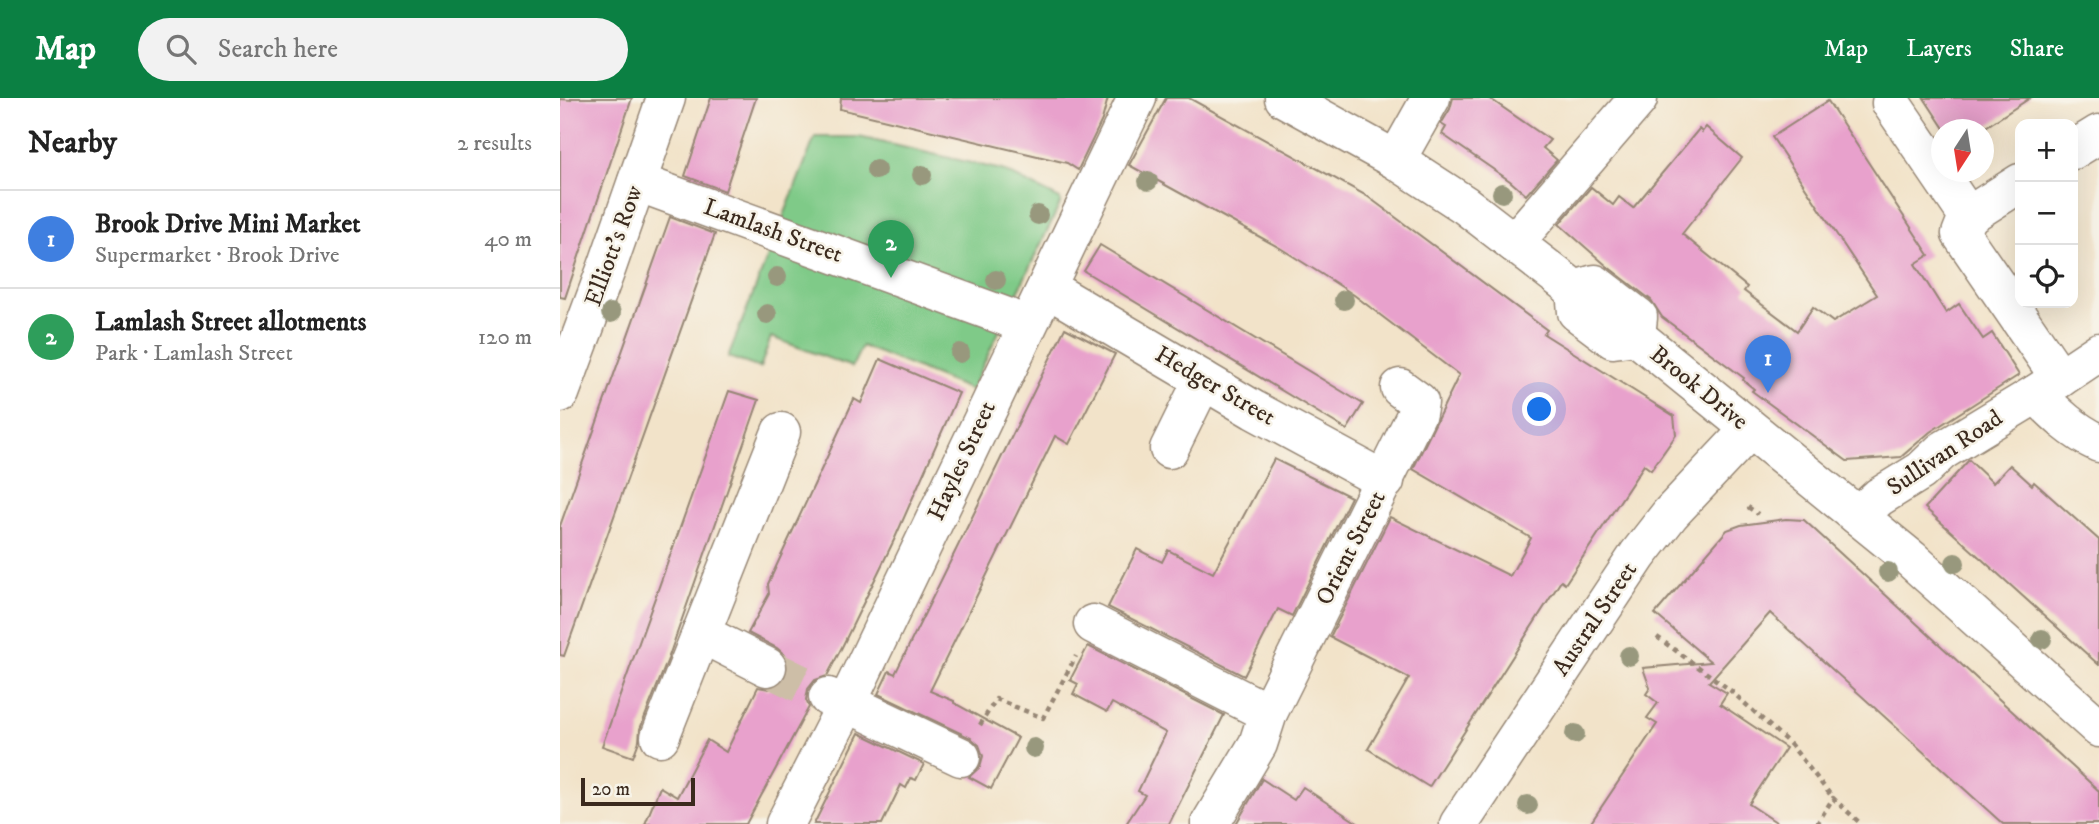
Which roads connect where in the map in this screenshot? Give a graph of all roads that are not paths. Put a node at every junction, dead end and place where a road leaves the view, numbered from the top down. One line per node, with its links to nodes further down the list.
1 (666, 98): 10 (street, Elliott's Row)
2 (1137, 98): 14 (street, Hayles Street)
3 (1284, 98): 9 (street, Brook Drive)
4 (1431, 98): 9 (street)
5 (1638, 99): 13 (street)
6 (1891, 103): 12 (street)
7 (2099, 134): 8 (street)
8 (2078, 147)
9 (1396, 160): 13 (street, Brook Drive)
10 (637, 182): 15 (street, Lamlash Street); 20 (street, Elliott's Row)
11 (2015, 186): 12 (street)
12 (1968, 216): 18 (street)
13 (1514, 243): 21 (street, Brook Drive)
14 (1047, 288): 15 (street, Hayles Street); 17 (street, Hedger Street)
15 (1026, 327): 30 (street, Hayles Street)
16 (2099, 352): 18 (street, Sullivan Road)
17 (1203, 380): 24 (street); 25 (street, Hedger Street)
18 (2048, 386): 23 (street); 26 (street, Sullivan Road)
19 (1400, 388): 25 (street, Orient Street)
20 (560, 393)
21 (1750, 429): 26 (street, Brook Drive); 37 (street, Austral Street)
22 (781, 432): 28 (street)
23 (2099, 443)
24 (1169, 449)
25 (1385, 481): 31 (street, Orient Street)
26 (1858, 516): 32 (street, Brook Drive)
27 (1093, 624): 31 (street)
28 (702, 634): 29 (street); 33 (street)
29 (767, 667)
30 (838, 700): 34 (street); 35 (street, Hayles Street)
31 (1268, 713): 36 (street, Orient Street)
32 (2099, 728)
33 (660, 737)
34 (961, 757)
35 (785, 824)
36 (1210, 824)
37 (1459, 824)

